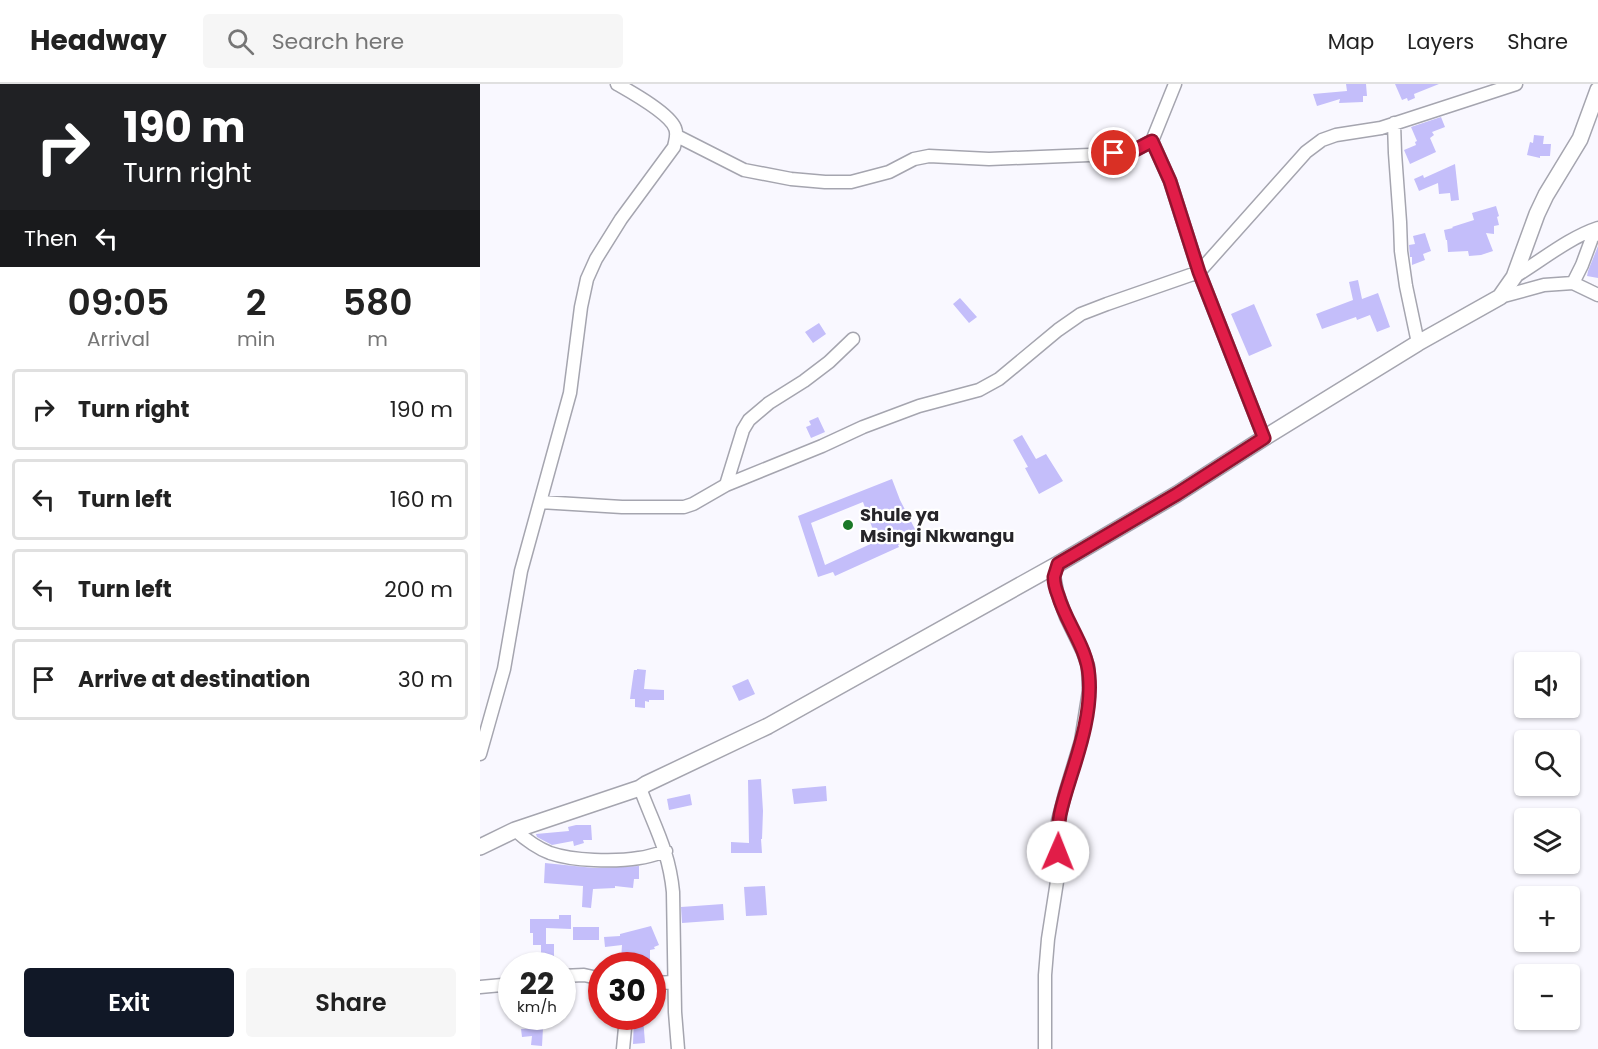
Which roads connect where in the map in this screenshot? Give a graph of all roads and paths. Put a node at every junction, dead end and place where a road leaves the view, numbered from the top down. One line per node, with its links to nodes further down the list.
1 (617, 84): 6 (street)
2 (1174, 84): 7 (street)
3 (1516, 84): 5 (street)
4 (1598, 90): 10 (street)
5 (1394, 123): 9 (street); 15 (street)
6 (677, 136): 7 (street); 18 (street)
7 (1152, 141): 9 (street)
8 (1598, 229): 10 (street); 11 (street)
9 (1199, 272): 16 (street); 17 (street)
10 (1514, 277): 13 (street)
11 (1572, 283): 12 (street); 13 (street)
12 (1598, 295)
13 (1500, 297): 15 (street)
14 (853, 339): 17 (street)
15 (1418, 343): 16 (street)
16 (1264, 438): 19 (street)
17 (726, 485): 18 (street)
18 (540, 502): 20 (street)
19 (1058, 564): 21 (street); 32 (street)
20 (480, 754)
21 (640, 788): 22 (street); 24 (street)
22 (515, 830): 23 (street); 24 (street)
23 (480, 847)
24 (666, 851): 26 (street)
25 (666, 982): 26 (street)
26 (674, 982): 31 (street)
27 (498, 985): 28 (street)
28 (480, 987)
29 (625, 1030): 30 (street)
30 (623, 1049)
31 (678, 1049)
32 (1045, 1049)

